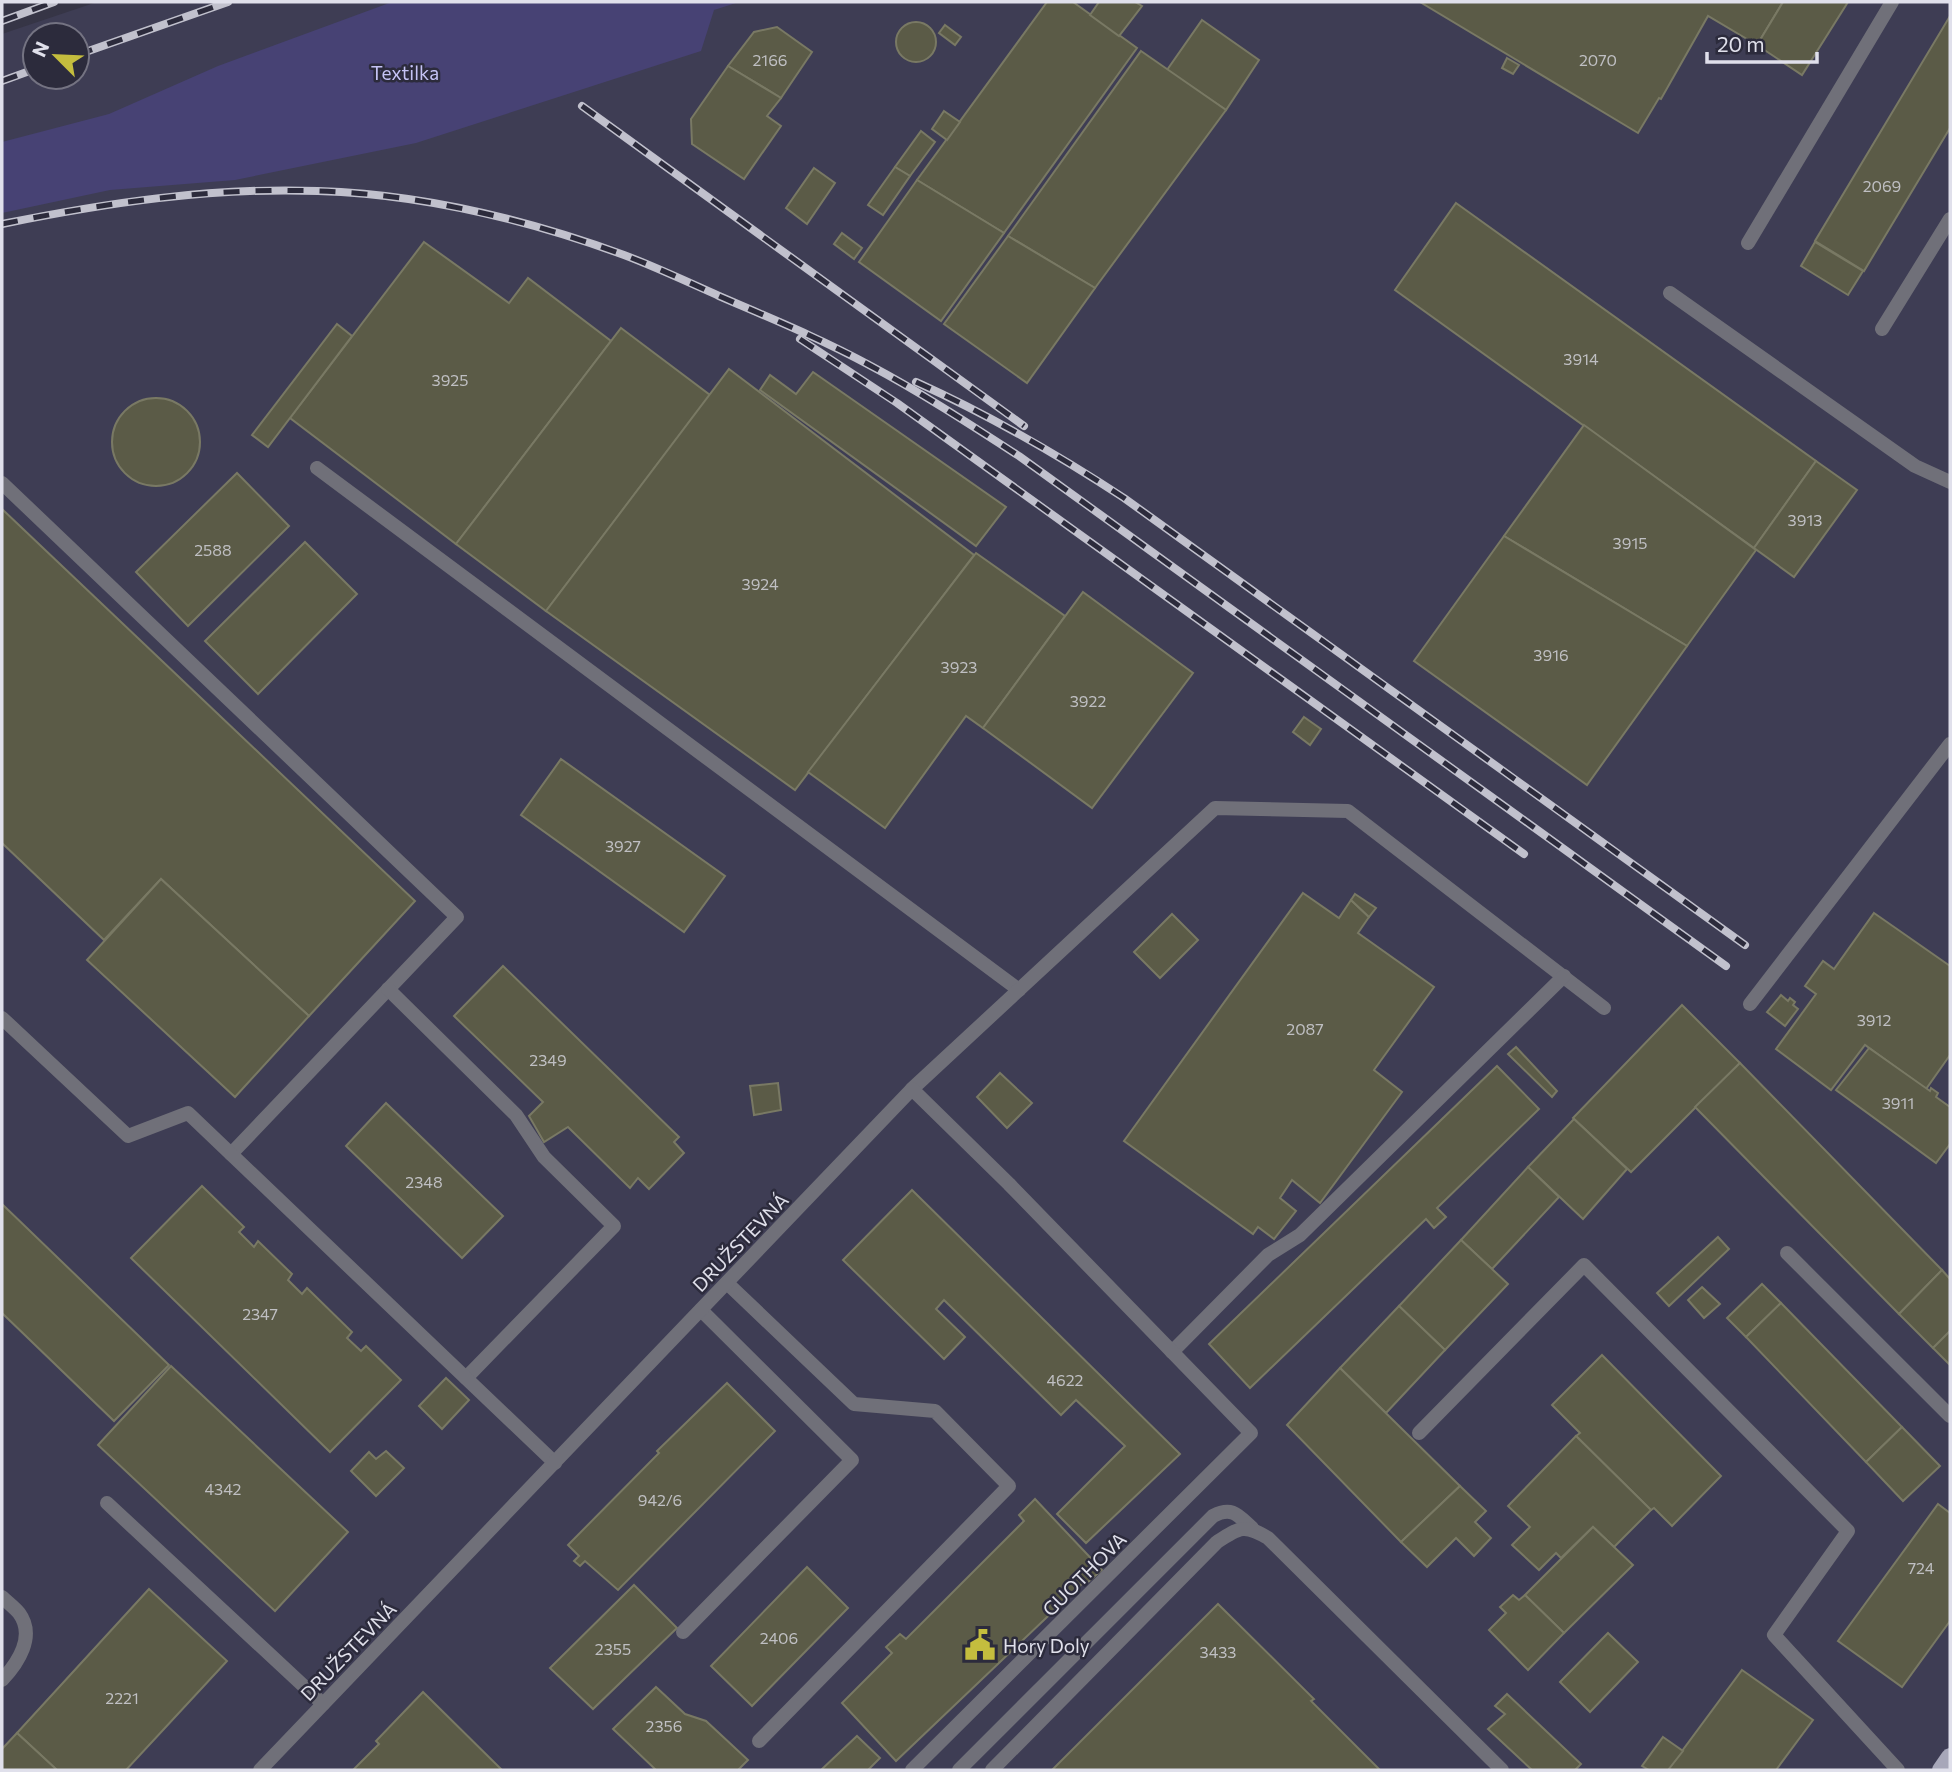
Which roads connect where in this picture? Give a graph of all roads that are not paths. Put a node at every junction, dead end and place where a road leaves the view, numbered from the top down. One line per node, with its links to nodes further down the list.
1 (1892, 2): 3 (street)
2 (1950, 219): 5 (street)
3 (1748, 243)
4 (1670, 293): 7 (street)
5 (1882, 329)
6 (317, 468): 12 (street)
7 (1950, 482)
8 (2, 483): 11 (street)
9 (1950, 744): 13 (street)
10 (1564, 976): 12 (street, DRUŽSTEVNÁ); 14 (street, DRUŽSTEVNÁ); 21 (street)
11 (388, 989): 17 (street); 22 (street)
12 (1019, 990): 16 (street, DRUŽSTEVNÁ)
13 (1750, 1004)
14 (1604, 1008)
15 (2, 1018): 17 (street)
16 (912, 1088): 19 (street, DRUŽSTEVNÁ); 21 (street)
17 (231, 1153): 22 (street)
18 (1787, 1253): 23 (street)
19 (727, 1283): 20 (street, DRUŽSTEVNÁ); 32 (street)
20 (701, 1310): 25 (street, DRUŽSTEVNÁ); 29 (street)
21 (1172, 1352): 35 (street, GUOTHOVA)
22 (466, 1378): 25 (street)
23 (1950, 1416)
24 (1419, 1433): 39 (street)
25 (555, 1463): 31 (street, DRUŽSTEVNÁ)
26 (107, 1503): 31 (street)
27 (1252, 1528): 36 (street); 37 (street); 38 (street)
28 (2, 1597): 30 (street)
29 (683, 1632)
30 (2, 1680)
31 (323, 1704): 34 (street, DRUŽSTEVNÁ)
32 (760, 1741)
33 (1950, 1757): 40 (main road)
34 (260, 1770)
35 (912, 1770)
36 (959, 1770)
37 (992, 1770)
38 (1502, 1770)
39 (1898, 1770)
40 (1941, 1770)

